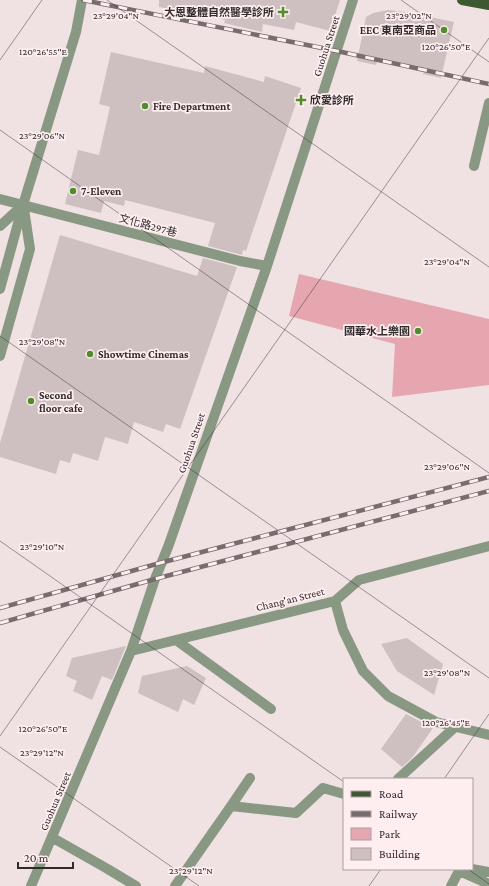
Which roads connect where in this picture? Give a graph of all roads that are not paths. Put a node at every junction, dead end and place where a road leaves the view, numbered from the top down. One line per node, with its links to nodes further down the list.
1 (82, 0): 8 (street)
2 (353, 0): 10 (street, Guohua Street)
3 (462, 0): 4 (main road)
4 (489, 5)
5 (489, 103): 6 (street)
6 (474, 166)
7 (0, 199): 8 (street, 文化路297巷)
8 (23, 205): 9 (street); 10 (street, 文化路297巷); 11 (street); 12 (street)
9 (0, 226)
10 (267, 266): 16 (street, Guohua Street)
11 (0, 289)
12 (0, 356)
13 (489, 546): 14 (street)
14 (335, 601): 15 (street, Chang'an Street); 18 (street, Chang'an Street)
15 (176, 640): 16 (street, Chang'an Street); 17 (street)
16 (131, 651): 24 (street, Guohua Street)
17 (271, 709)
18 (455, 727): 19 (street, Chang'an Street); 21 (street)
19 (489, 735)
20 (250, 778): 23 (street)
21 (399, 778)
22 (343, 794): 23 (street)
23 (231, 806): 31 (street)
24 (53, 838): 29 (street, Guohua Street); 30 (street)
25 (473, 869): 27 (street)
26 (463, 870): 28 (street); 32 (street)
27 (489, 872)
28 (489, 884)
29 (31, 886)
30 (136, 886)
31 (175, 886)
32 (451, 886)

